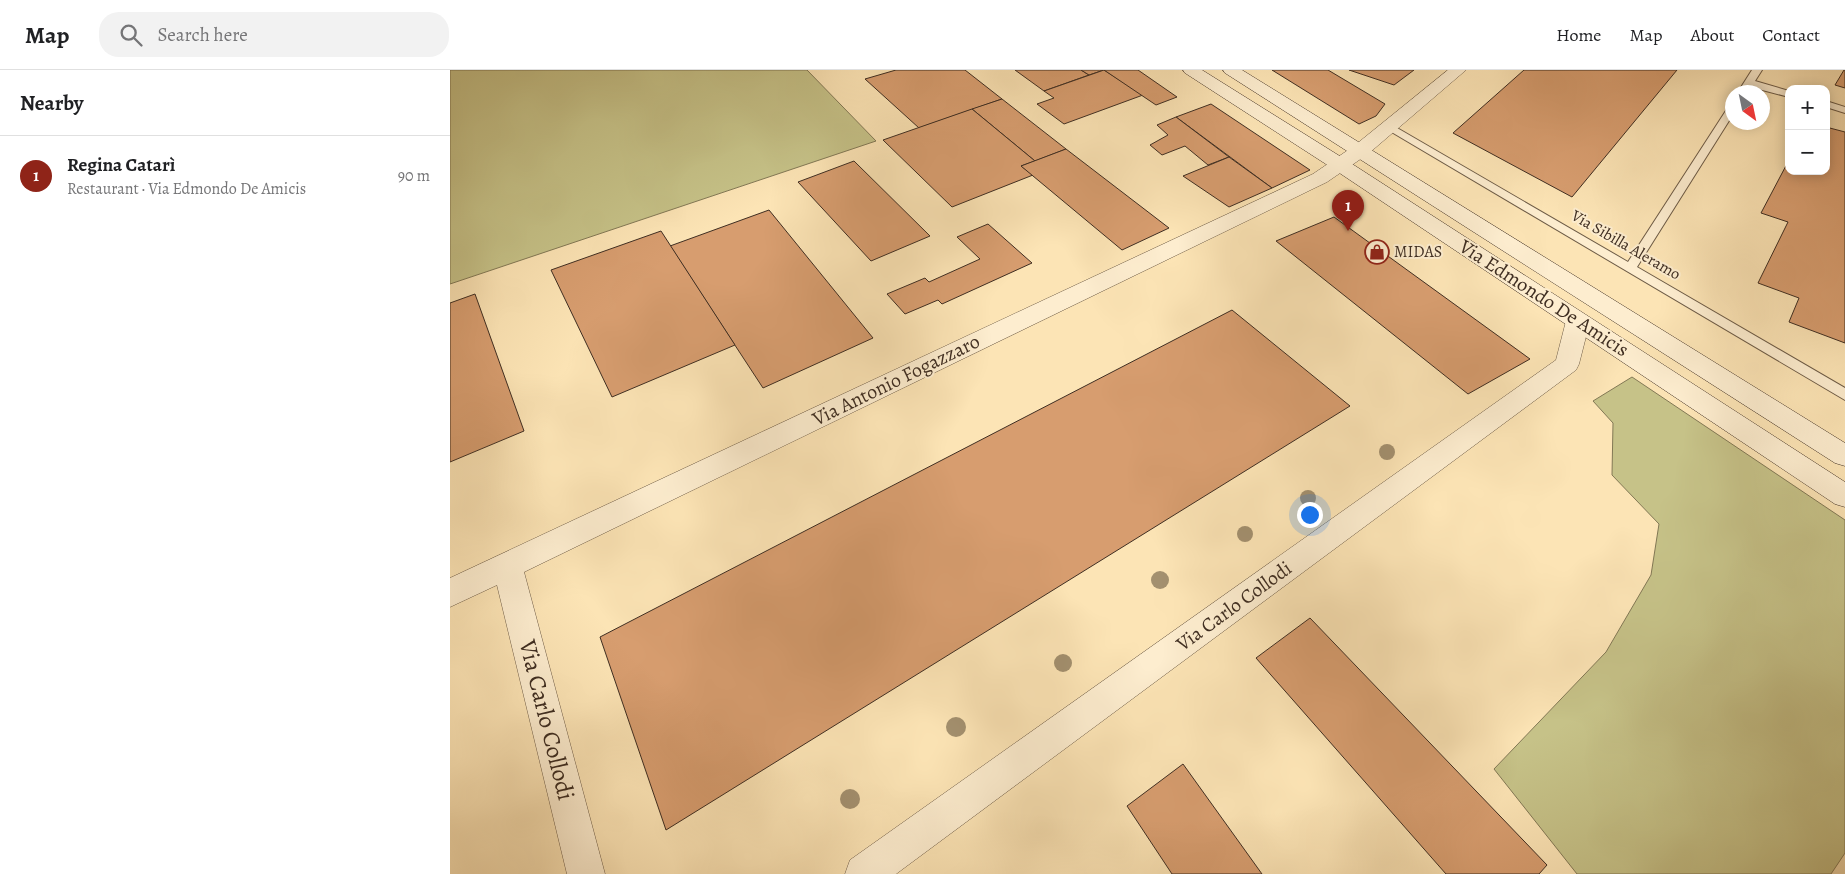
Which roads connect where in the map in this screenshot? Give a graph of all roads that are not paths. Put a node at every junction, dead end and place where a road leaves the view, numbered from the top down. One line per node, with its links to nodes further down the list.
1 (1191, 70): 13 (street, Via Edmondo De Amicis)
2 (1231, 70): 12 (street, Via Edmondo De Amicis)
3 (1458, 70): 11 (street, Via Antonio Fogazzaro)
4 (1758, 70): 5 (lane)
5 (1750, 82): 6 (lane); 7 (lane)
6 (1748, 85)
7 (1785, 93)
8 (1830, 105): 9 (lane)
9 (1845, 110)
10 (1725, 120): 14 (lane)
11 (1388, 127): 12 (street, Via Antonio Fogazzaro); 14 (lane, Via Sibilla Aleramo)
12 (1361, 150): 13 (street, Via Antonio Fogazzaro); 17 (street, Via Edmondo De Amicis)
13 (1340, 164): 15 (street, Via Edmondo De Amicis); 19 (street, Via Antonio Fogazzaro)
14 (1630, 268): 16 (lane, Via Sibilla Aleramo)
15 (1578, 321): 18 (street, Via Edmondo De Amicis); 22 (street, Via Carlo Collodi)
16 (1845, 395)
17 (1845, 456)
18 (1845, 496)
19 (507, 566): 20 (street, Via Antonio Fogazzaro); 21 (street, Via Carlo Collodi)
20 (450, 593)
21 (586, 874)
22 (864, 874)

